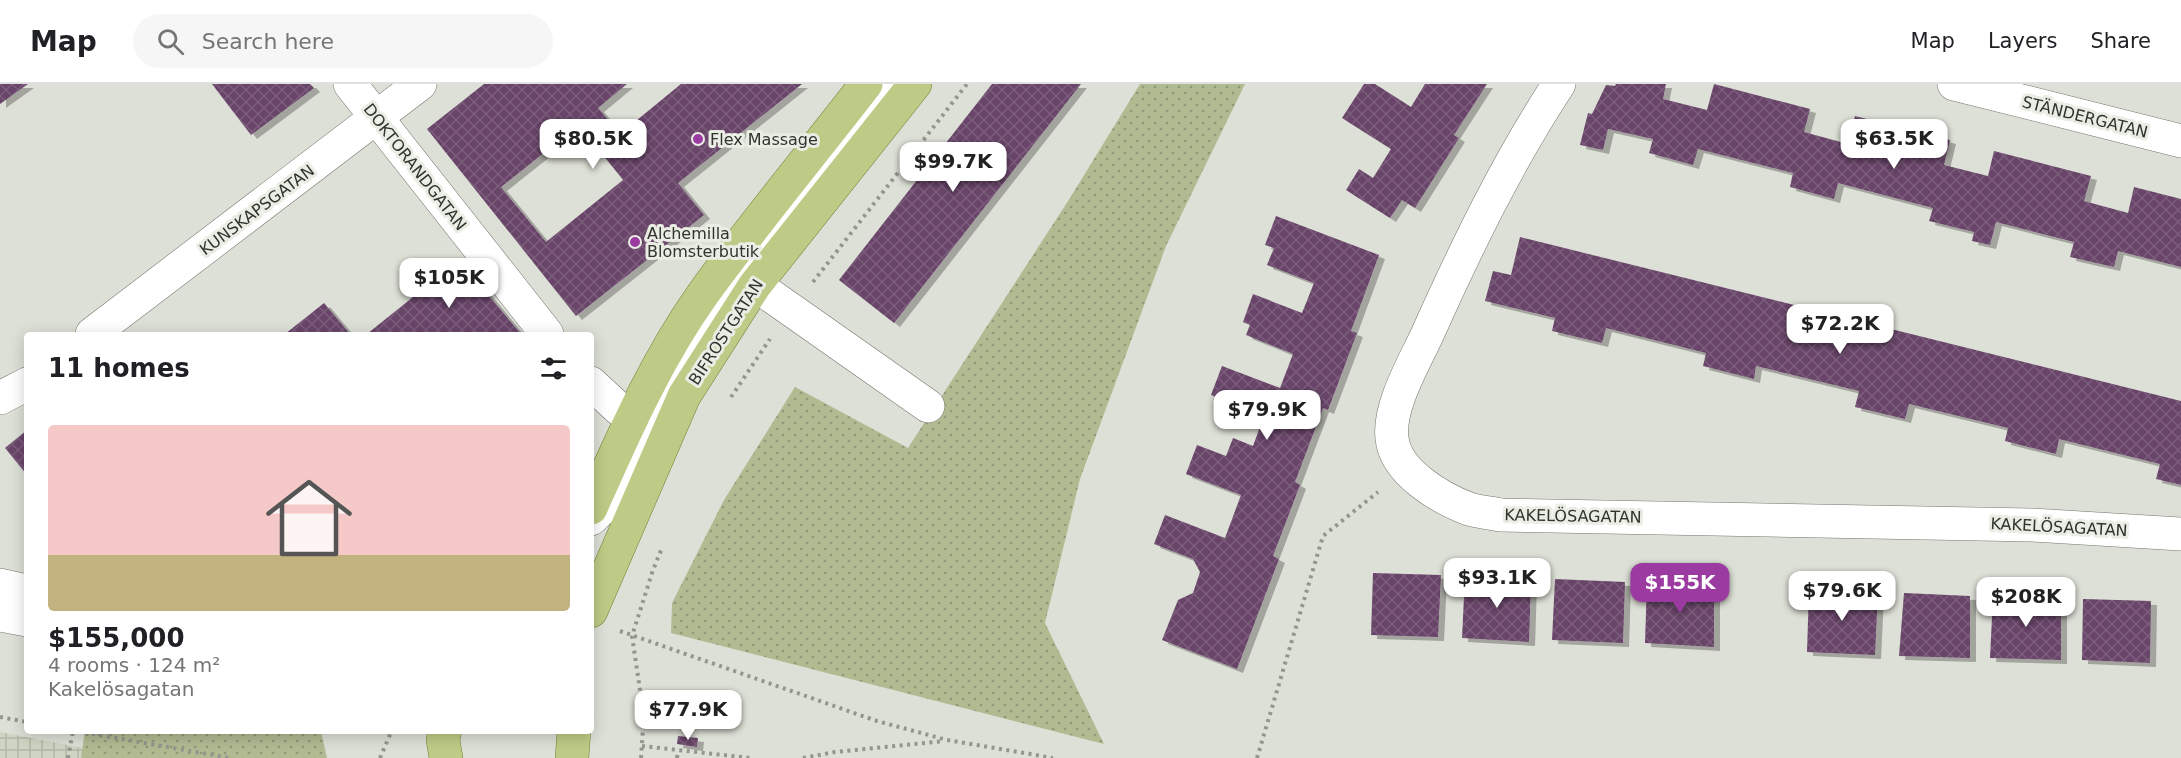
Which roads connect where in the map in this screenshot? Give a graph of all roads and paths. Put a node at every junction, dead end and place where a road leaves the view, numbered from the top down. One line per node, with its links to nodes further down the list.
1 (350, 84): 8 (street, DOKTORANDGATAN)
2 (420, 84): 8 (street, KUNSKAPSGATAN)
3 (866, 84): 10 (main road, BIFROSTGATAN)
4 (890, 84): 10 (street)
5 (915, 84): 10 (main road, BIFROSTGATAN)
6 (1559, 84): 18 (street, KAKELÖSAGATAN)
7 (1954, 84): 9 (street, STÄNDERGATAN)
8 (377, 118): 11 (street, KUNSKAPSGATAN); 12 (street, DOKTORANDGATAN)
9 (2181, 141)
10 (742, 275): 16 (street); 17 (main road, BIFROSTGATAN); 20 (street); 24 (main road, BIFROSTGATAN)
11 (95, 332)
12 (545, 332)
13 (24, 386): 15 (street)
14 (594, 386): 17 (street)
15 (0, 398)
16 (927, 406)
17 (632, 417): 19 (main road, BIFROSTGATAN)
18 (1407, 469): 21 (street, KAKELÖSAGATAN); 45 (path)
19 (594, 501)
20 (594, 516)
21 (2181, 534)
22 (0, 585): 23 (street)
23 (24, 590)
24 (594, 604)
25 (0, 615): 26 (street)
26 (24, 619)
27 (0, 717): 28 (path)
28 (24, 721)
29 (72, 734): 36 (path)
30 (90, 734): 37 (path)
31 (390, 734): 38 (path)
32 (574, 734): 39 (main road)
33 (947, 740): 34 (path); 43 (path); 44 (path)
34 (642, 746): 35 (path); 40 (path)
35 (678, 751): 41 (path); 42 (path)
36 (68, 758)
37 (230, 758)
38 (380, 758)
39 (572, 758)
40 (641, 758)
41 (677, 758)
42 (750, 758)
43 (803, 758)
44 (1053, 758)
45 (1257, 758)

